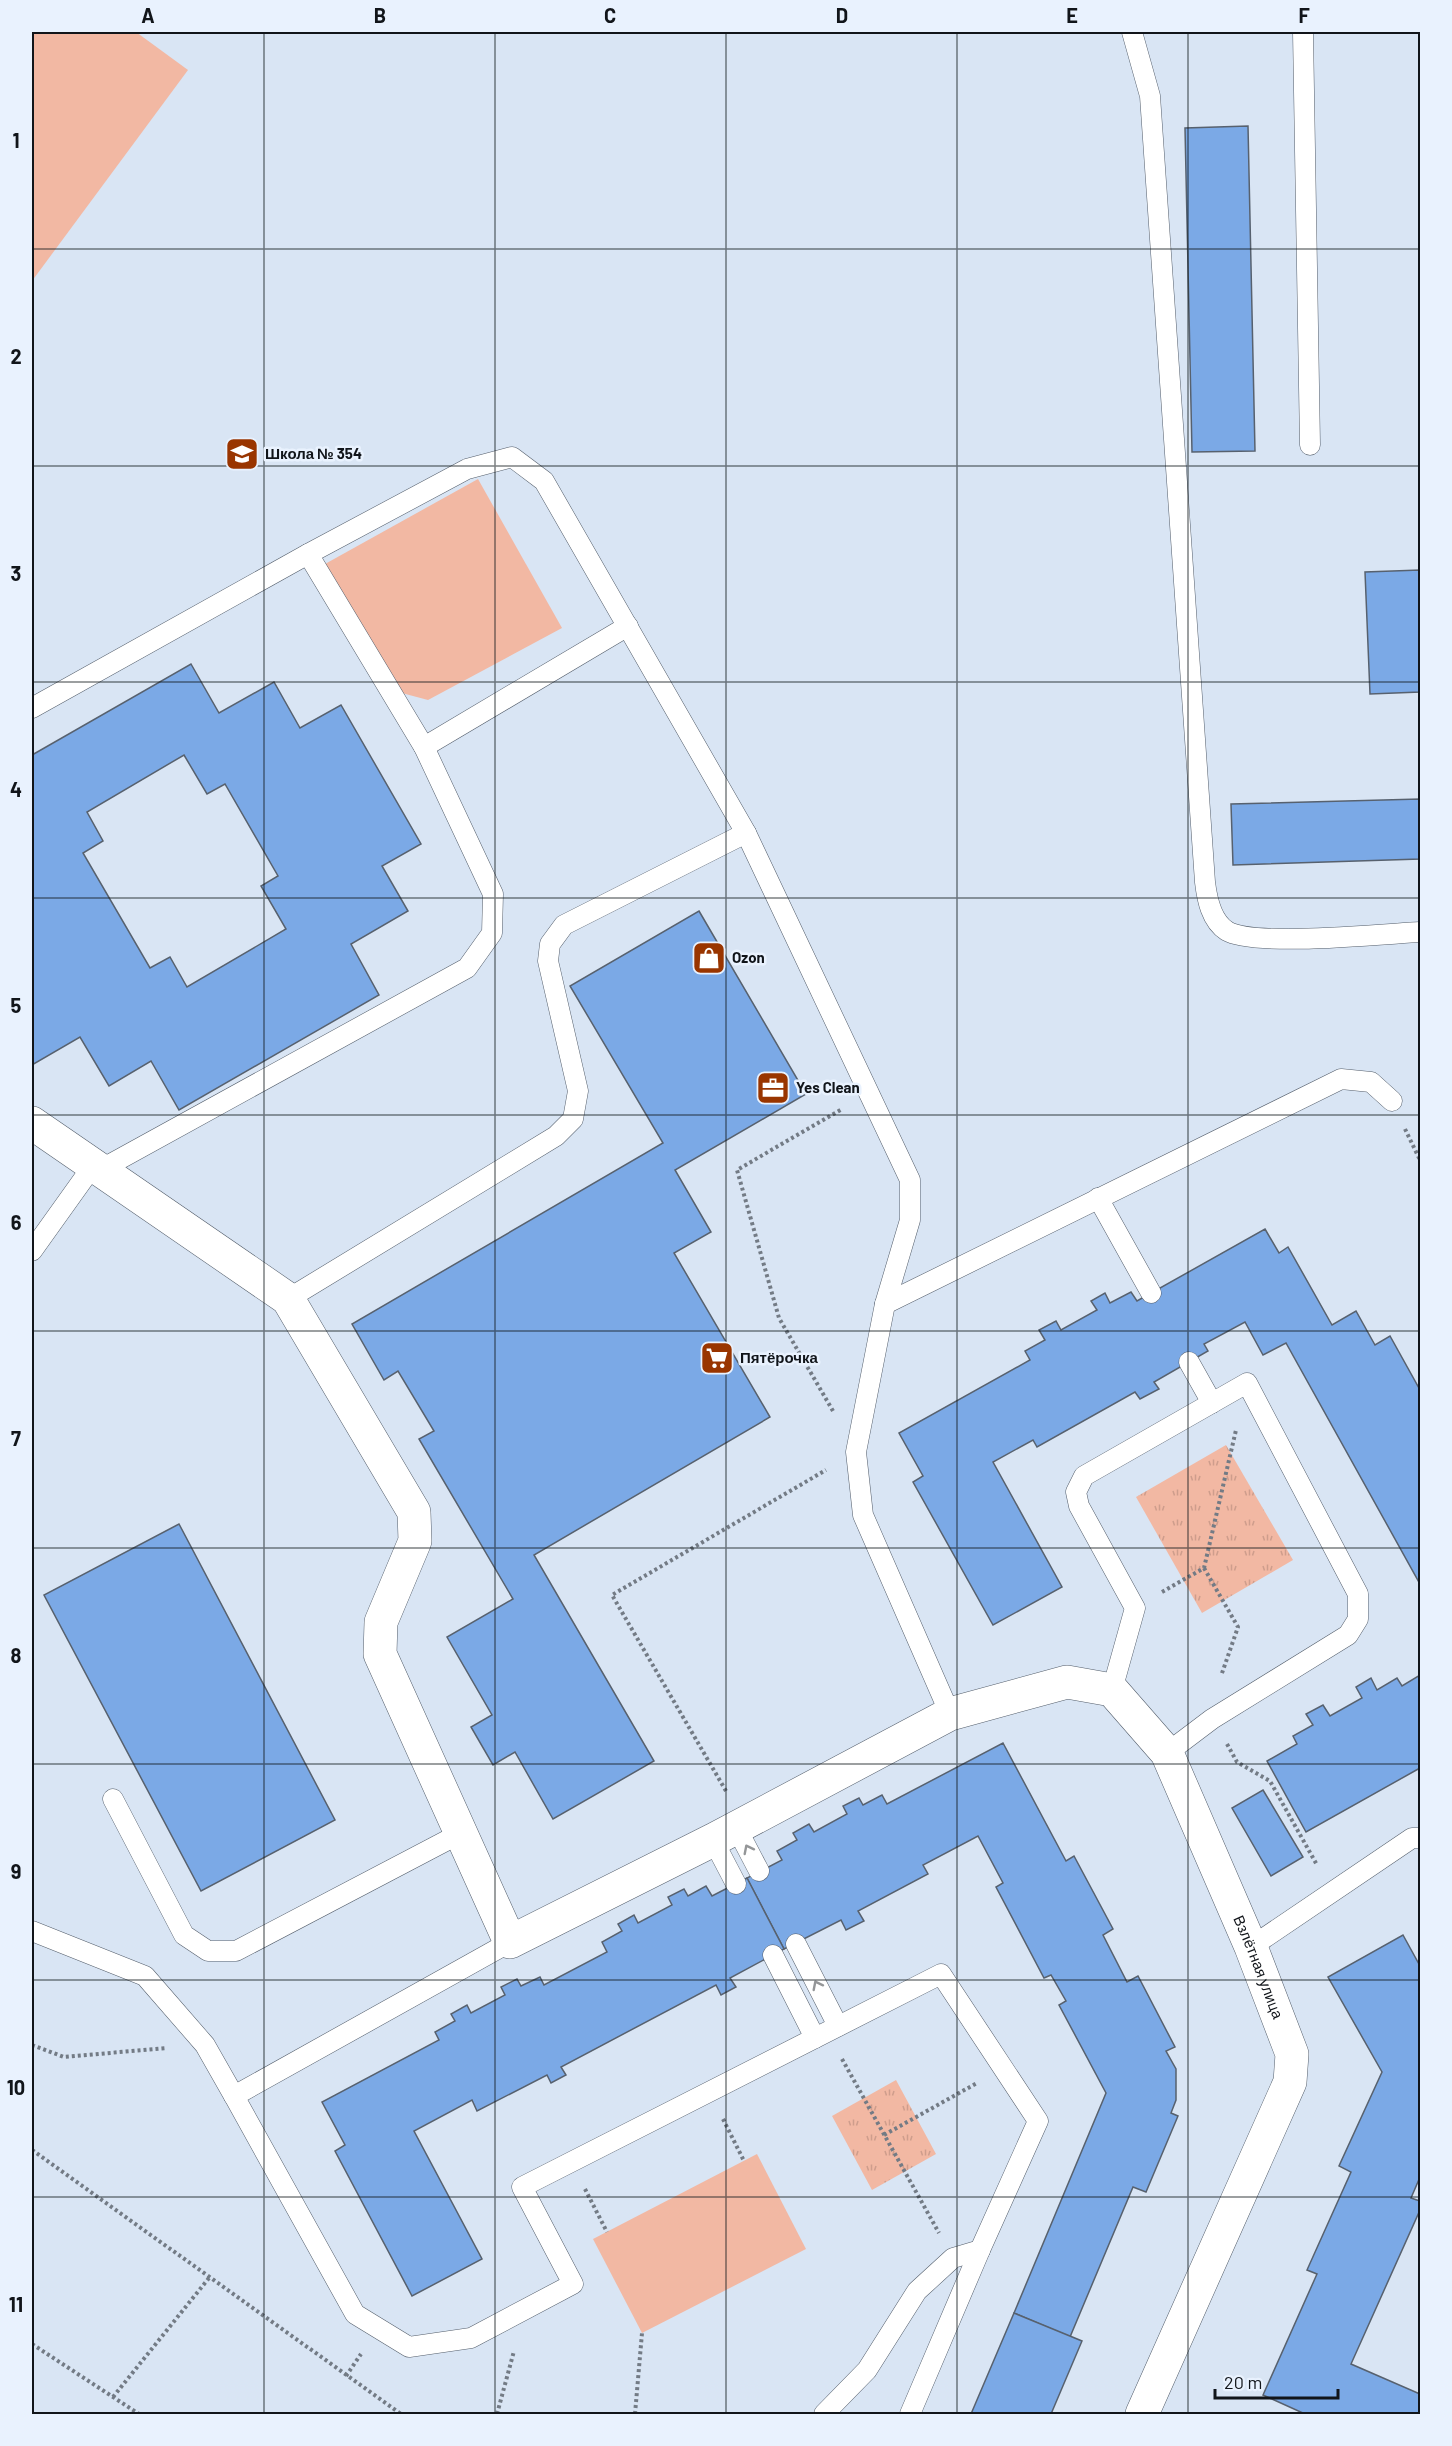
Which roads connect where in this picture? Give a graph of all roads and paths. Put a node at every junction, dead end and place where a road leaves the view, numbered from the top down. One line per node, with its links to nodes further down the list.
1 (1132, 32): 9 (lane)
2 (1303, 32): 3 (lane)
3 (1310, 445)
4 (308, 554): 5 (lane); 6 (lane); 7 (lane)
5 (627, 626): 7 (lane); 8 (lane)
6 (32, 708)
7 (424, 747): 13 (lane)
8 (746, 833): 10 (lane); 17 (lane)
9 (1420, 932)
10 (869, 1093): 18 (lane); 22 (path)
11 (1392, 1101): 14 (lane)
12 (32, 1123): 13 (street)
13 (95, 1169): 15 (lane); 17 (street)
14 (1098, 1198): 16 (lane); 18 (lane)
15 (32, 1251)
16 (1151, 1293)
17 (288, 1299): 31 (street)
18 (885, 1304): 22 (lane)
19 (1189, 1362): 21 (lane)
20 (1247, 1383): 21 (lane); 23 (path); 27 (lane)
21 (1212, 1403): 24 (lane)
22 (856, 1452): 26 (lane); 30 (path)
23 (1204, 1568): 24 (path); 27 (path)
24 (1135, 1608): 25 (lane)
25 (1112, 1690): 26 (street); 28 (street, Взлётная улица)
26 (950, 1714): 30 (street)
27 (1212, 1719): 28 (lane); 35 (path)
28 (1167, 1753): 39 (street, Взлётная улица)
29 (113, 1799): 31 (lane)
30 (731, 1830): 33 (lane, one-way to 30); 34 (lane); 37 (street)
31 (461, 1833): 37 (street)
32 (1420, 1838): 35 (lane)
33 (759, 1871)
34 (736, 1884)
35 (1332, 1892): 39 (lane)
36 (32, 1931): 43 (lane)
37 (510, 1942): 45 (lane)
38 (796, 1944): 41 (lane, one-way to 38)
39 (1251, 1947): 67 (street, Взлётная улица)
40 (773, 1955): 41 (lane)
41 (827, 2032): 44 (lane); 45 (lane); 46 (path)
42 (32, 2045): 43 (path)
43 (205, 2045): 45 (lane)
44 (1004, 2068): 46 (path); 52 (lane)
45 (234, 2096)
46 (884, 2135): 53 (path)
47 (732, 2137): 49 (path)
48 (32, 2150): 54 (path)
49 (744, 2161)
50 (594, 2208): 51 (path)
51 (607, 2232)
52 (980, 2250): 53 (lane); 66 (lane)
53 (953, 2258): 65 (lane)
54 (209, 2278): 59 (path); 60 (path)
55 (642, 2333): 64 (path)
56 (32, 2344): 60 (path)
57 (514, 2351): 63 (path)
58 (359, 2357): 59 (path)
59 (346, 2376): 62 (path)
60 (113, 2397): 61 (path)
61 (139, 2415)
62 (401, 2415)
63 (497, 2415)
64 (635, 2415)
65 (824, 2415)
66 (910, 2415)
67 (1142, 2415)

